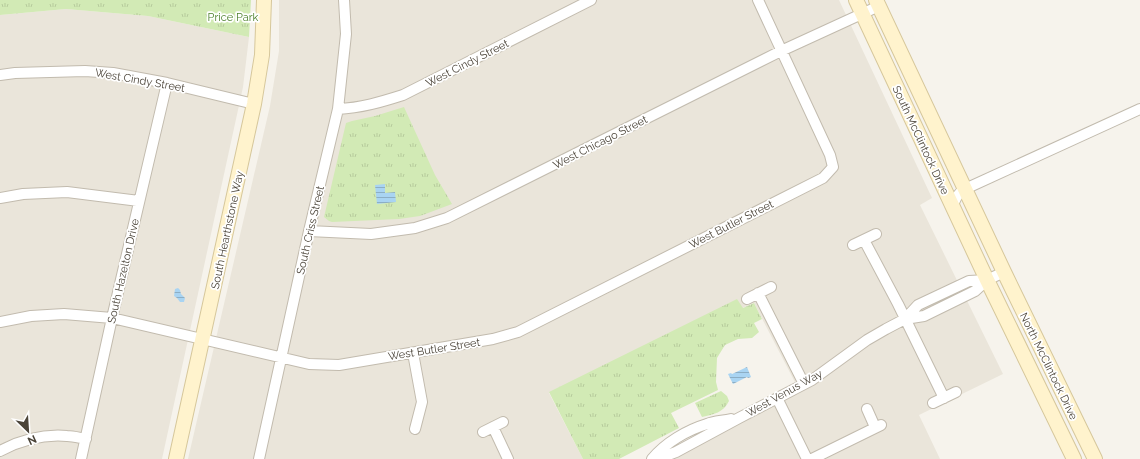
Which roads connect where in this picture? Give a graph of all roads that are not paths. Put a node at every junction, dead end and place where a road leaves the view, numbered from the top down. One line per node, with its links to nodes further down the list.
1 (264, 0): 11 (main road, South Hearthstone Way)
2 (344, 0): 12 (street, South Criss Street)
3 (591, 0): 12 (street, West Cindy Street)
4 (758, 0): 8 (street)
5 (856, 0): 7 (main road, South McClintock Drive)
6 (877, 3): 7 (street, West Chicago Street); 14 (main road, South McClintock Drive)
7 (862, 13): 8 (street, West Chicago Street); 17 (main road, South McClintock Drive)
8 (781, 51): 18 (street, West Chicago Street); 33 (street, West Butler Street)
9 (0, 75): 10 (street, West Cindy Street)
10 (167, 83): 11 (street, West Cindy Street); 16 (street, South Hazelton Drive)
11 (254, 104): 32 (main road, South Hearthstone Way)
12 (338, 109): 18 (street, South Criss Street)
13 (1140, 109): 14 (street)
14 (965, 189): 17 (street); 22 (main road, South McClintock Drive)
15 (0, 198): 16 (street)
16 (139, 201): 29 (street, South Hazelton Drive)
17 (952, 207): 23 (main road, South McClintock Drive)
18 (309, 231): 34 (street, South Criss Street)
19 (876, 234): 20 (street)
20 (864, 240): 21 (street); 30 (street)
21 (853, 245)
22 (1004, 272): 23 (street, West Venus Way); 57 (main road, North McClintock Drive)
23 (987, 280): 27 (street, West Venus Way); 28 (street, West Venus Way); 56 (main road, North McClintock Drive)
24 (771, 287): 25 (street)
25 (758, 293): 26 (street); 35 (street)
26 (747, 299)
27 (929, 300): 28 (street); 30 (street, West Venus Way)
28 (934, 311): 30 (street, West Venus Way)
29 (112, 318): 31 (street, West Butler Street); 32 (street, West Butler Street); 46 (street, South Hazelton Drive)
30 (905, 319): 35 (street, West Venus Way); 38 (street)
31 (0, 322)
32 (203, 340): 34 (street, West Butler Street); 49 (main road, South Hearthstone Way)
33 (413, 353): 34 (street, West Butler Street); 44 (street)
34 (281, 358): 50 (street, South Criss Street)
35 (804, 384): 37 (street, West Venus Way)
36 (956, 392): 38 (street)
37 (777, 398): 41 (street, West Venus Way); 54 (street)
38 (944, 398): 39 (street)
39 (933, 403)
40 (867, 409): 55 (street)
41 (739, 418): 52 (street); 53 (street, West Venus Way)
42 (503, 422): 43 (street)
43 (493, 427): 45 (street); 51 (street)
44 (414, 429)
45 (483, 432)
46 (86, 439): 47 (street); 48 (street, South Hazelton Drive)
47 (0, 451)
48 (81, 459)
49 (176, 459)
50 (259, 459)
51 (508, 459)
52 (652, 459)
53 (658, 459)
54 (807, 459)
55 (812, 459)
56 (1074, 459)
57 (1095, 459)

